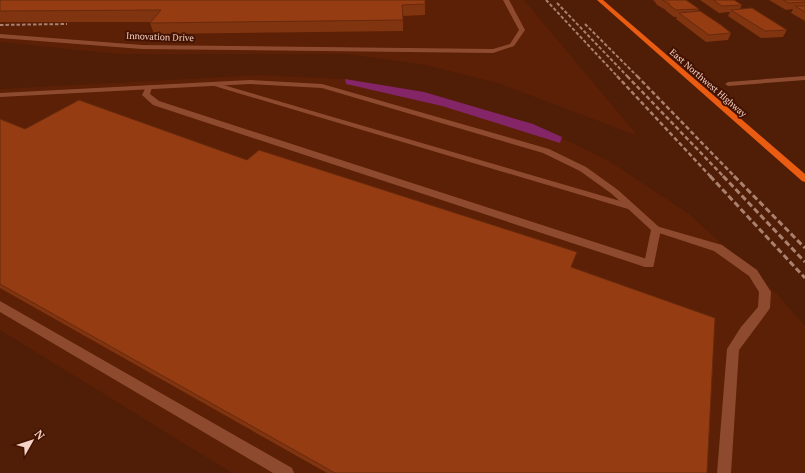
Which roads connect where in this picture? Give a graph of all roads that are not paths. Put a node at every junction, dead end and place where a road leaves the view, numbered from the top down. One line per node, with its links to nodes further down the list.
1 (506, 0): 3 (street, Innovation Drive)
2 (600, 0): 9 (main road, East Northwest Highway)
3 (0, 36)
4 (805, 78): 6 (street)
5 (213, 84): 7 (street); 10 (street); 10 (street)
6 (728, 84)
7 (149, 87): 8 (street); 11 (street)
8 (0, 95)
9 (804, 178)
10 (631, 207): 11 (street)
11 (656, 229): 14 (street)
12 (0, 306): 13 (street)
13 (287, 473)
14 (724, 473)

